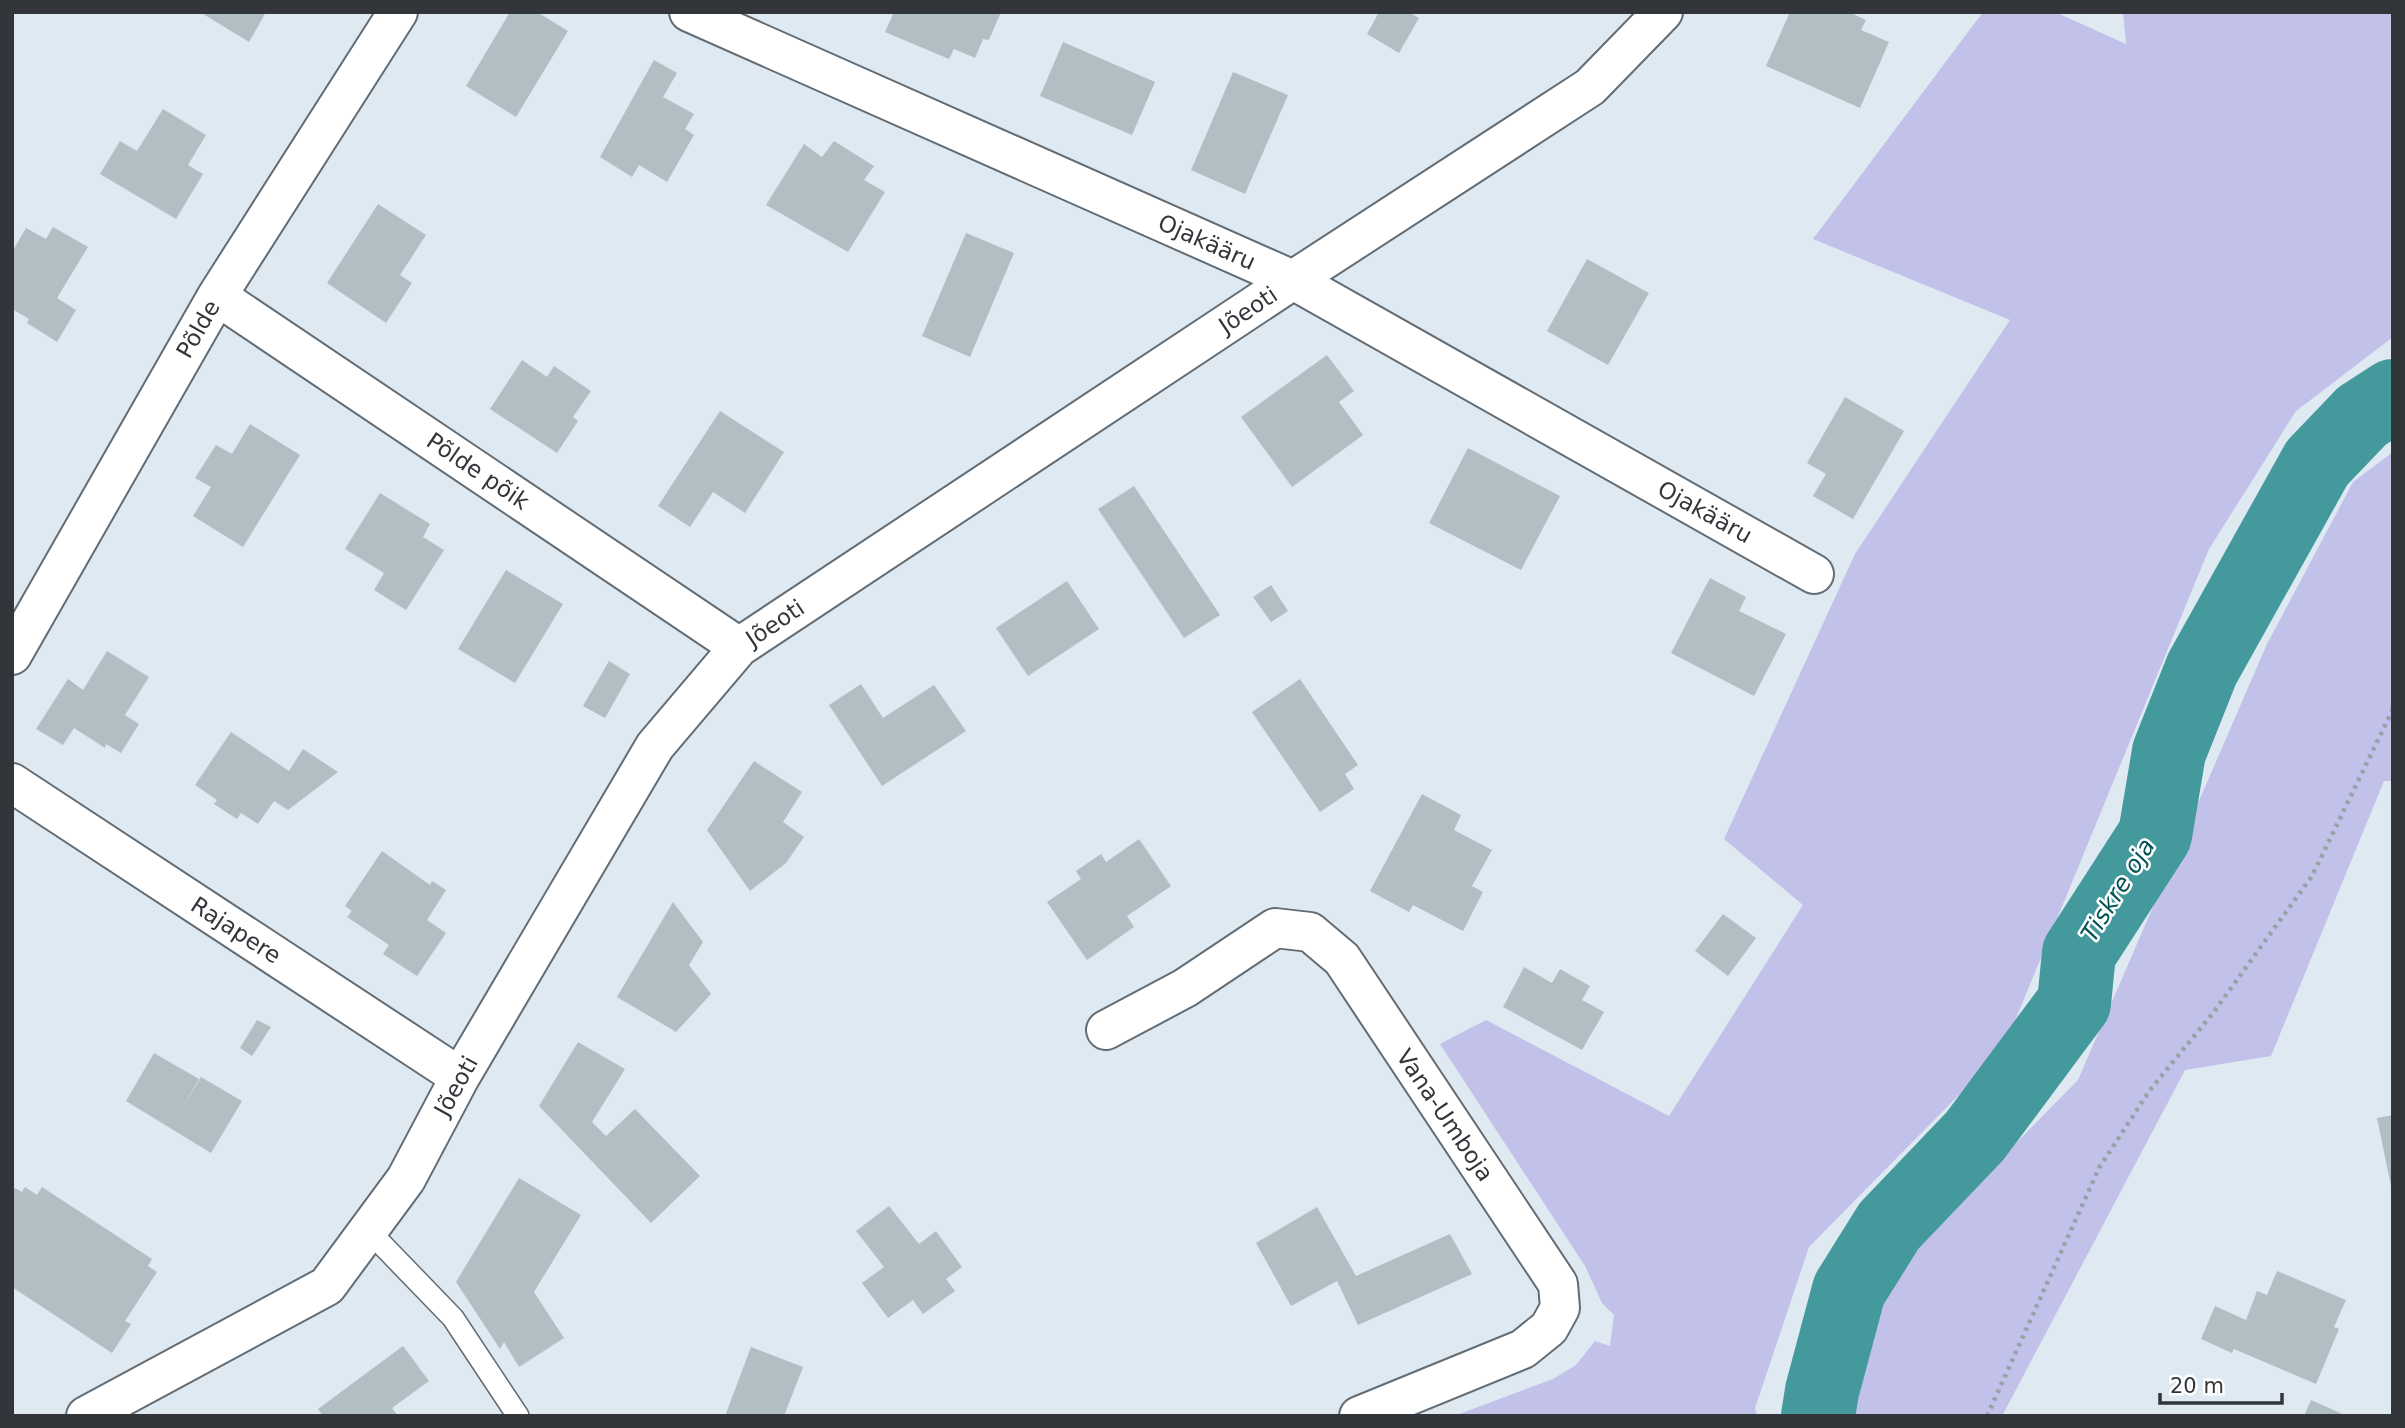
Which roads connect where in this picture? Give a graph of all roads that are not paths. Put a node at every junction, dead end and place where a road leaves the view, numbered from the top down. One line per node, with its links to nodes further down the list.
1 (398, 12): 5 (street, Põlde)
2 (689, 12): 4 (street, Ojakääru)
3 (1663, 12): 4 (street, Jõeoti)
4 (1293, 280): 6 (street, Ojakääru); 7 (street, Jõeoti)
5 (217, 296): 7 (street, Põlde põik); 8 (street, Põlde)
6 (1814, 574)
7 (739, 647): 11 (street, Jõeoti)
8 (12, 655)
9 (12, 783): 11 (street, Rajapere)
10 (1106, 1030): 15 (street, Vana-Umboja)
11 (460, 1077): 12 (street, Jõeoti)
12 (368, 1230): 13 (street, Jõeoti); 14 (lane)
13 (86, 1416)
14 (518, 1416)
15 (1359, 1416)

